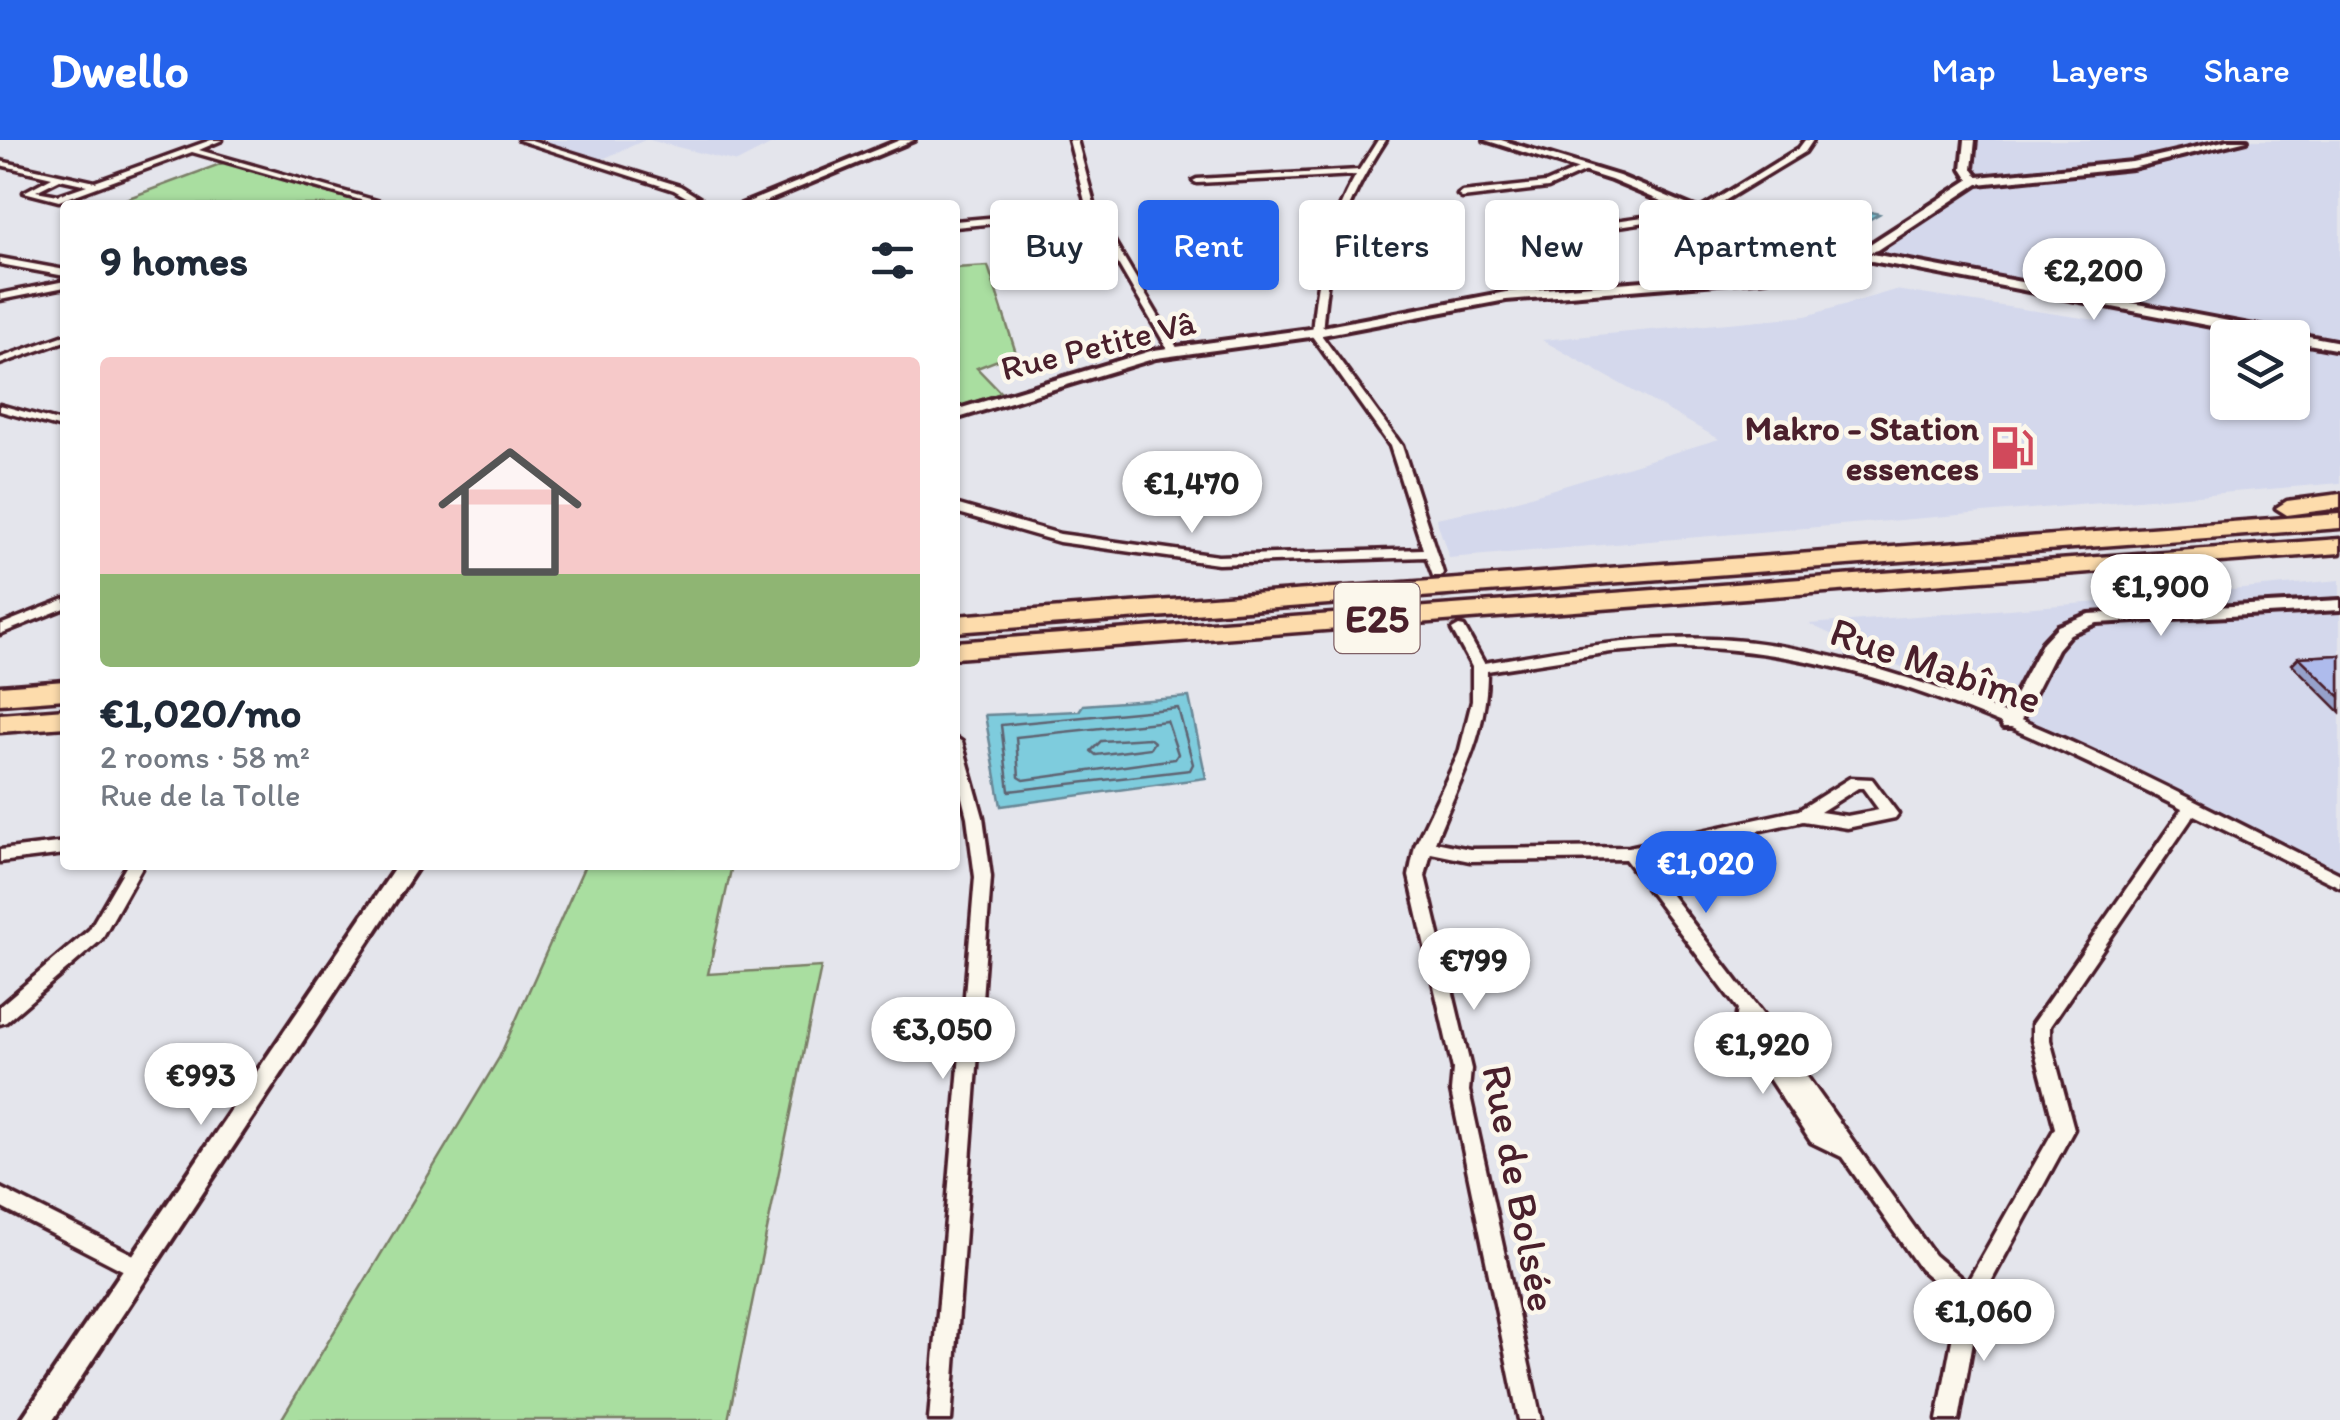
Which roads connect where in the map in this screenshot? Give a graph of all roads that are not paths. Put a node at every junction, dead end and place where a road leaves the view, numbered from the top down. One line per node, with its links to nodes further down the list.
1 (218, 140): 10 (street)
2 (522, 140): 20 (street)
3 (909, 140): 21 (street)
4 (1072, 140): 22 (street)
5 (1382, 140): 13 (street)
6 (1490, 140): 12 (street)
7 (1809, 140): 24 (street)
8 (1970, 140): 15 (street)
9 (2242, 140): 15 (street)
10 (192, 150): 17 (street); 19 (street)
11 (0, 163): 14 (street)
12 (1586, 168): 18 (street); 23 (street)
13 (1360, 172): 16 (street); 35 (street)
14 (60, 176): 17 (street); 17 (street)
15 (1975, 180): 27 (street)
16 (1197, 181)
17 (96, 184)
18 (1462, 194)
19 (370, 200)
20 (697, 200)
21 (759, 200)
22 (1089, 200)
23 (1664, 200)
24 (1719, 200)
25 (990, 221): 26 (street)
26 (960, 224)
27 (1872, 248)
28 (1118, 256): 38 (street)
29 (1872, 257): 37 (street)
30 (0, 261): 31 (street)
31 (60, 272)
32 (60, 285): 34 (street)
33 (1639, 286): 35 (street, Rue Petite Vâ)
34 (0, 297)
35 (1316, 332): 38 (street, Rue Petite Vâ); 47 (street)
36 (60, 340): 39 (street)
37 (2340, 346)
38 (1174, 351): 41 (street, Rue Petite Vâ)
39 (0, 361)
40 (0, 408): 42 (street)
41 (960, 413)
42 (60, 425)
43 (2340, 500): 48 (highway)
44 (960, 509): 47 (street)
45 (2340, 521): 48 (highway, E25)
46 (2340, 546): 55 (highway, E25)
47 (1429, 553): 49 (street)
48 (1869, 556): 52 (highway, E25)
49 (1437, 574)
50 (60, 605): 53 (street)
51 (2340, 605): 61 (street)
52 (960, 624)
53 (0, 630)
54 (1459, 630): 56 (street)
55 (960, 650)
56 (1480, 668): 61 (street, Rue Mabîme); 65 (street, Rue de Bolsée)
57 (60, 690): 58 (highway)
58 (0, 695)
59 (60, 718): 60 (highway)
60 (0, 723)
61 (2010, 723): 63 (street, Rue Mabîme)
62 (960, 761): 77 (street)
63 (2190, 809): 71 (street, Rue Mabîme); 75 (street)
64 (1803, 816): 64 (street); 67 (street)
65 (1423, 846): 67 (street); 78 (street, Rue de Bolsée)
66 (60, 849): 68 (street)
67 (1628, 853): 75 (street)
68 (0, 856)
69 (132, 870): 72 (street)
70 (405, 870): 74 (street)
71 (2340, 881)
72 (0, 1017)
73 (0, 1196): 74 (street)
74 (141, 1268): 76 (street)
75 (1970, 1299): 79 (street)
76 (36, 1420)
77 (940, 1420)
78 (1530, 1420)
79 (1948, 1420)

